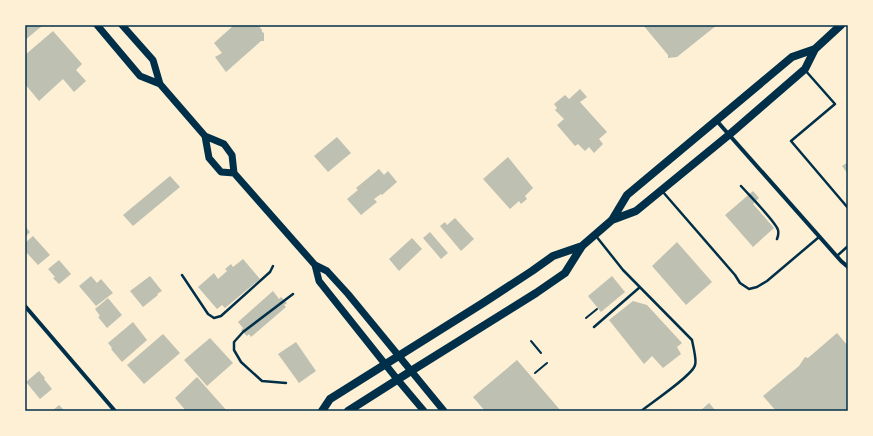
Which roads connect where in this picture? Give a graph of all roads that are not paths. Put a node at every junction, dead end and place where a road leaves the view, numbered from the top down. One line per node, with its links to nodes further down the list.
1 (97, 25): 6 (main road)
2 (122, 25): 6 (main road)
3 (841, 25): 4 (main road)
4 (814, 48): 5 (main road); 7 (main road)
5 (805, 69): 8 (main road); 13 (lane)
6 (160, 84): 9 (main road)
7 (716, 120): 8 (street); 14 (main road)
8 (730, 134): 12 (main road); 16 (street)
9 (205, 136): 10 (main road); 10 (main road)
10 (234, 173): 21 (main road)
11 (741, 186): 17 (lane)
12 (661, 190): 14 (main road); 16 (lane)
13 (848, 208)
14 (612, 220): 15 (main road)
15 (595, 235): 18 (main road); 25 (lane)
16 (819, 236): 20 (street)
17 (777, 239)
18 (582, 246): 29 (main road); 31 (main road)
19 (848, 246): 20 (lane)
20 (837, 256): 23 (street)
21 (315, 265): 29 (main road); 30 (main road)
22 (273, 266): 24 (lane)
23 (848, 267)
24 (182, 275)
25 (640, 287): 28 (lane); 39 (lane)
26 (292, 294): 33 (lane)
27 (25, 306): 34 (street)
28 (594, 327)
29 (399, 355): 30 (main road); 31 (main road)
30 (386, 364): 32 (main road); 35 (main road)
31 (411, 370): 32 (main road); 38 (main road)
32 (397, 379): 36 (main road); 37 (main road)
33 (286, 383)
34 (115, 411)
35 (322, 411)
36 (348, 411)
37 (424, 411)
38 (444, 411)
39 (641, 411)

